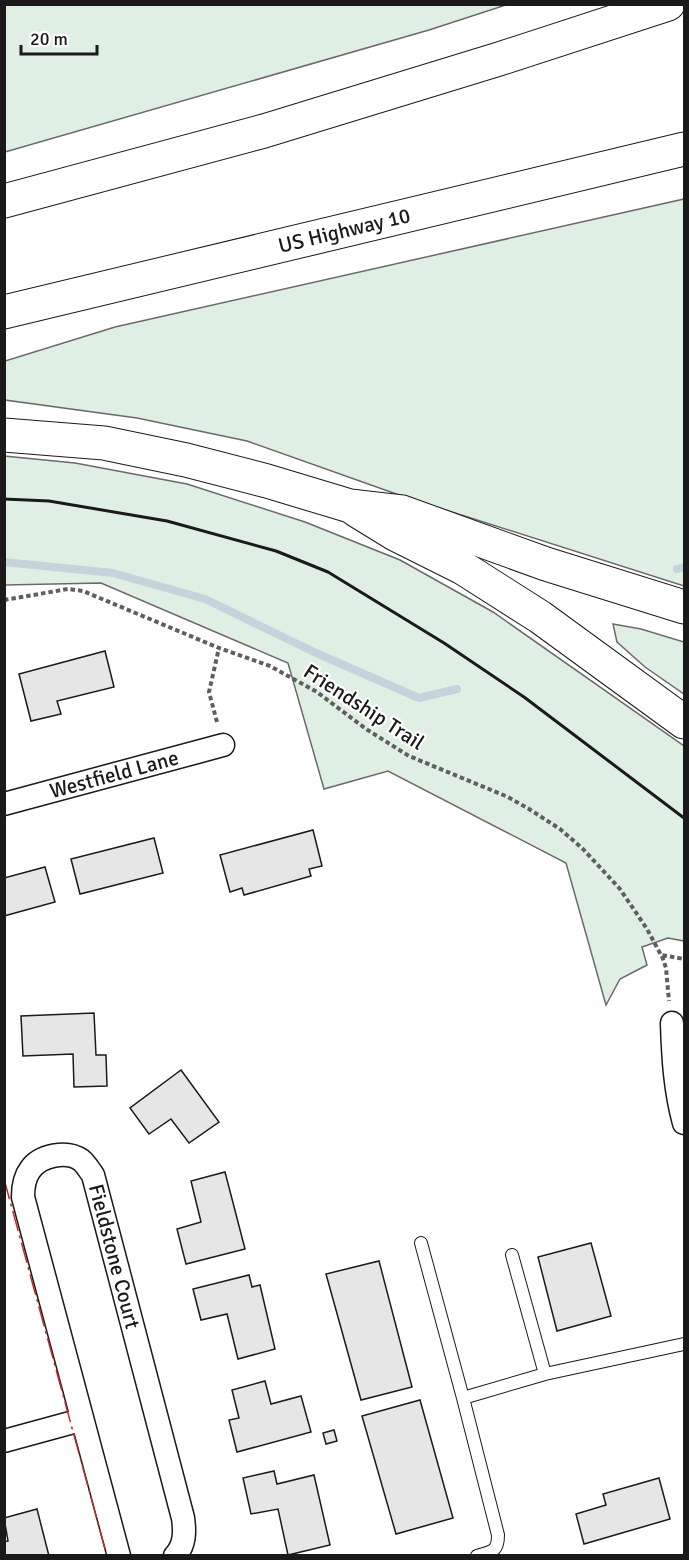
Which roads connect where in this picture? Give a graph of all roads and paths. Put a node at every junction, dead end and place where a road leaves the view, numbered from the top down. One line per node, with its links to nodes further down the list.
1 (668, 4): 3 (highway)
2 (684, 149): 4 (highway, US Highway 10)
3 (4, 201)
4 (4, 312)
5 (4, 435): 6 (highway)
6 (350, 506): 8 (highway); 10 (highway)
7 (4, 600): 9 (path, Friendship Trail)
8 (684, 606)
9 (219, 648): 11 (path); 13 (path, Friendship Trail)
10 (684, 722)
11 (223, 745): 12 (street, Westfield Lane)
12 (4, 804)
13 (661, 955): 14 (path); 15 (path, Friendship Trail)
14 (684, 959)
15 (672, 1023): 16 (street)
16 (684, 1123)
17 (421, 1243): 21 (lane)
18 (512, 1255): 20 (lane)
19 (684, 1344): 20 (lane)
20 (545, 1374): 21 (lane)
21 (463, 1398): 26 (lane)
22 (81, 1420): 23 (street); 24 (street, Fieldstone Court); 25 (street, Fieldstone Court)
23 (4, 1441)
24 (118, 1556)
25 (175, 1556)
26 (477, 1556)

